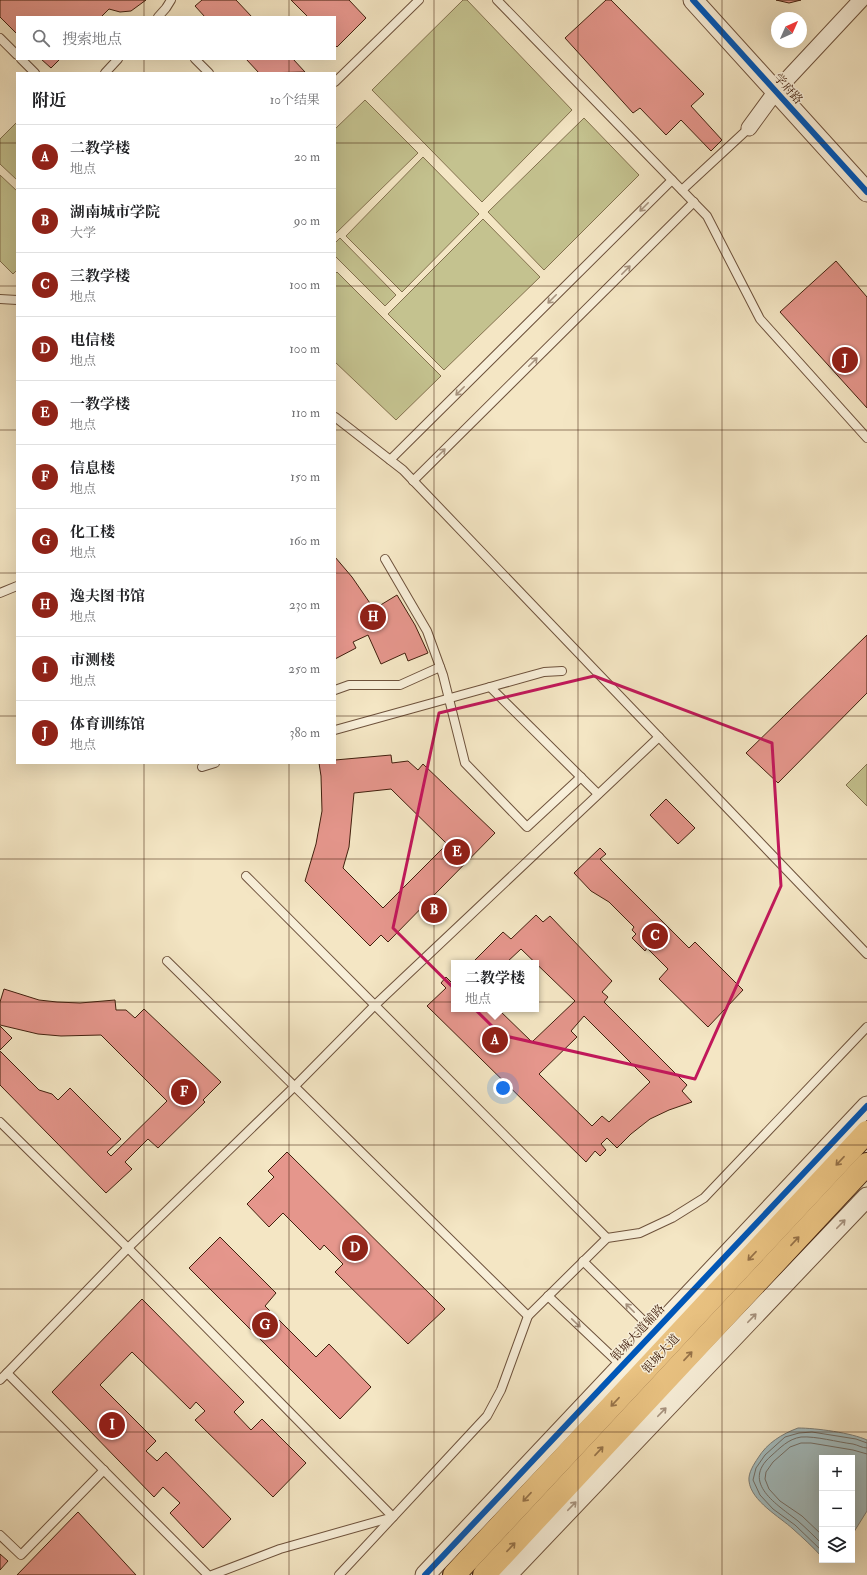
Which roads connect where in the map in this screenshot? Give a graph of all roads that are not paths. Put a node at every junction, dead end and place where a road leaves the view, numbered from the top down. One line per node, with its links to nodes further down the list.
1 (171, 0): 6 (lane)
2 (419, 0): 15 (lane)
3 (497, 0): 18 (lane)
4 (693, 0): 16 (street, 学府路)
5 (861, 0): 16 (street)
6 (159, 16)
7 (0, 38): 8 (lane)
8 (16, 54)
9 (22, 60): 12 (lane)
10 (117, 60): 13 (lane)
11 (196, 60): 14 (lane)
12 (34, 72)
13 (106, 72)
14 (208, 72)
15 (336, 81)
16 (776, 91): 17 (street); 20 (street, 学府路)
17 (749, 128): 19 (lane)
18 (672, 180): 19 (lane); 26 (lane, one-way to 26)
19 (682, 190): 21 (lane)
20 (867, 192)
21 (694, 202): 25 (lane); 27 (lane, one-way to 21)
22 (0, 299): 23 (lane)
23 (16, 300)
24 (336, 418): 26 (lane)
25 (867, 438)
26 (390, 460): 27 (lane)
27 (413, 481): 37 (lane)
28 (385, 559): 31 (lane)
29 (16, 586): 30 (lane)
30 (0, 593)
31 (440, 667): 34 (lane); 35 (lane)
32 (562, 671): 33 (lane)
33 (490, 687): 35 (lane); 40 (lane)
34 (336, 690)
35 (449, 699): 36 (lane); 40 (lane)
36 (336, 730)
37 (659, 737): 41 (lane); 43 (lane)
38 (211, 764): 39 (lane)
39 (202, 766)
40 (581, 777): 41 (lane)
41 (598, 794): 45 (lane)
42 (246, 876): 45 (lane)
43 (867, 954)
44 (167, 961): 47 (lane)
45 (374, 1006): 47 (lane); 53 (lane)
46 (867, 1028): 53 (lane)
47 (295, 1086): 54 (lane); 57 (lane)
48 (867, 1106): 70 (street, 银城大道辅路)
49 (0, 1122): 54 (lane)
50 (867, 1132): 58 (main road, 银城大道, one-way to 58)
51 (867, 1164): 66 (main road, 银城大道, one-way to 51)
52 (867, 1197): 66 (street, one-way to 52)
53 (607, 1238): 55 (lane)
54 (128, 1248): 59 (lane); 63 (lane)
55 (583, 1261): 56 (lane); 58 (lane, one-way to 55)
56 (548, 1296): 57 (lane); 61 (lane, one-way to 61)
57 (528, 1316): 63 (lane)
58 (668, 1346): 61 (main road, 银城大道)
59 (7, 1373): 60 (lane); 62 (lane)
60 (0, 1380)
61 (636, 1380): 65 (main road, 银城大道, one-way to 65)
62 (104, 1470): 64 (lane); 67 (lane)
63 (393, 1517): 68 (lane); 69 (lane)
64 (0, 1535)
65 (480, 1548): 66 (street); 71 (main road, 银城大道)
66 (501, 1572)
67 (208, 1575)
68 (212, 1575)
69 (339, 1575)
70 (425, 1575)
71 (454, 1575)

